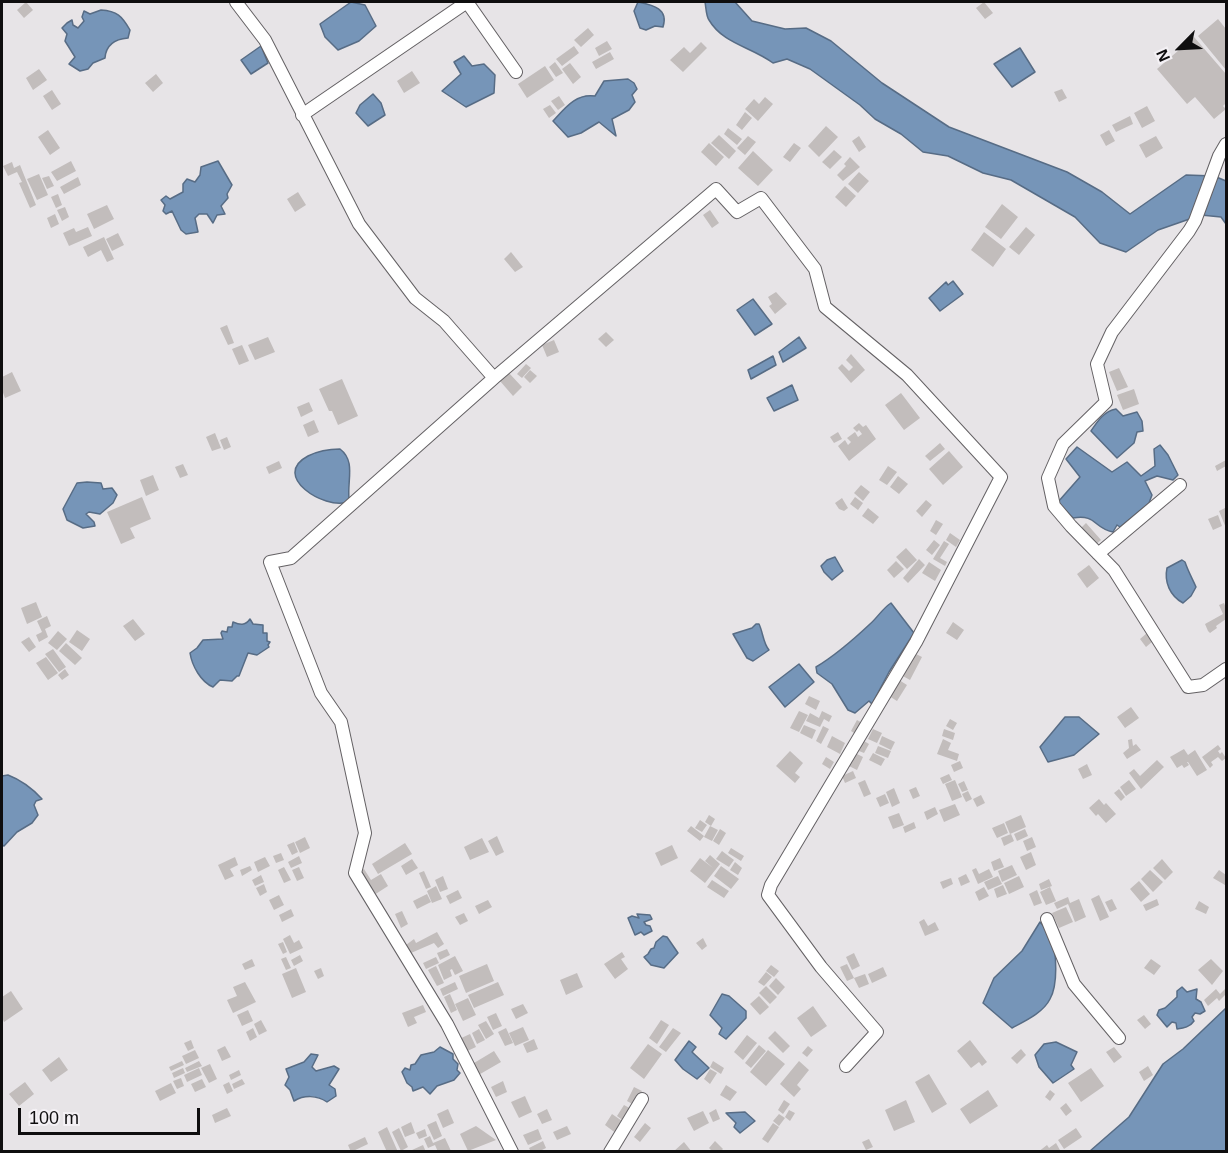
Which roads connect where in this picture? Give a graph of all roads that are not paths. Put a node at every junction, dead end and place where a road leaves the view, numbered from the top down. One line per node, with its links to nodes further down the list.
1 (236, 2): 3 (street)
2 (516, 72): 3 (street)
3 (302, 115): 5 (street)
4 (1227, 144): 7 (street)
5 (494, 378): 11 (street); 13 (street)
6 (1180, 485): 7 (street)
7 (1098, 554): 8 (street)
8 (1227, 669)
9 (1047, 919): 10 (street)
10 (1119, 1038)
11 (846, 1066)
12 (642, 1099): 14 (street)
13 (512, 1152)
14 (610, 1152)

